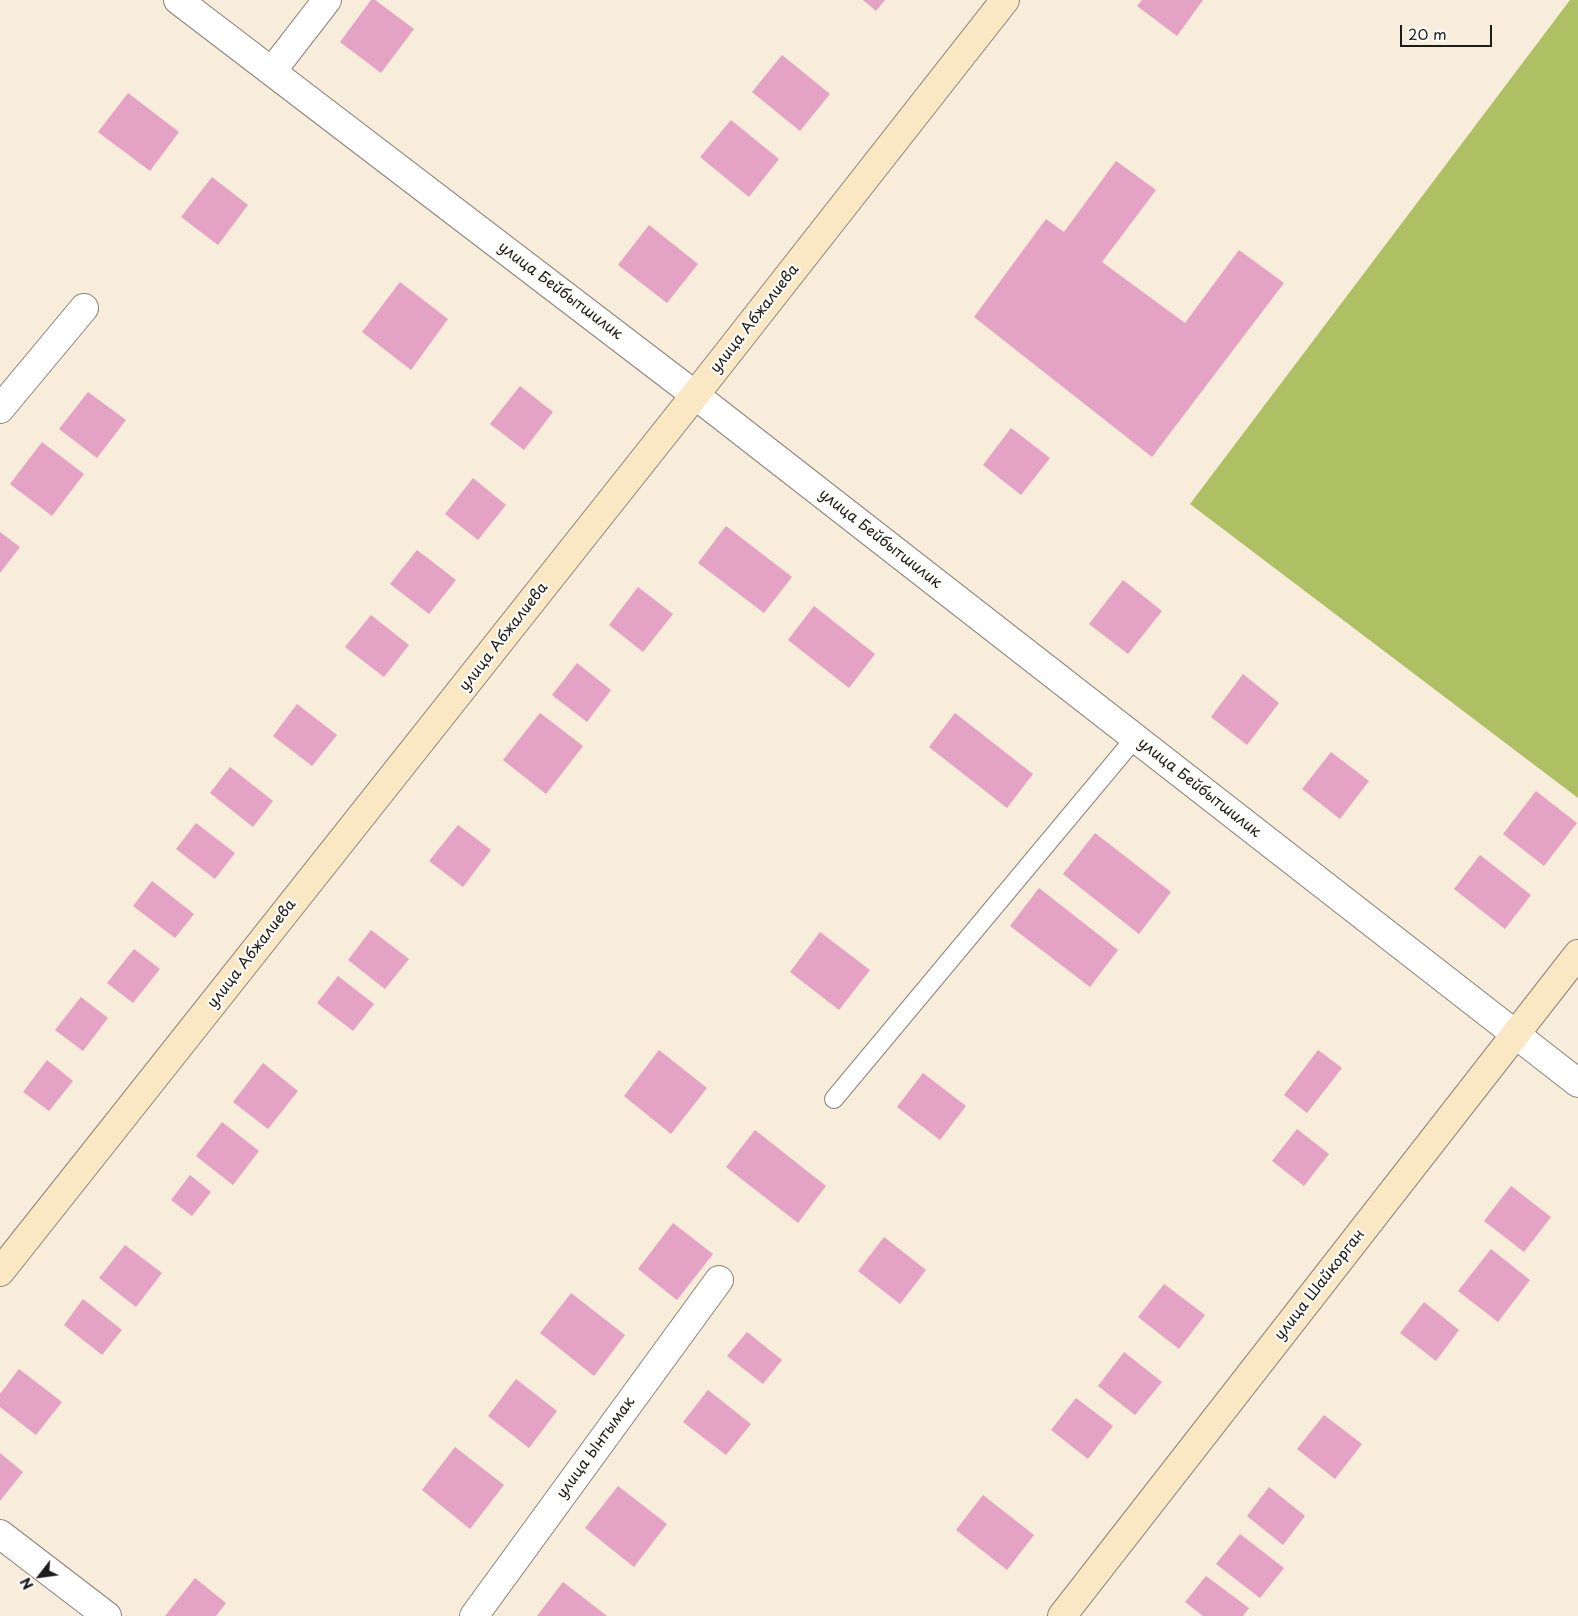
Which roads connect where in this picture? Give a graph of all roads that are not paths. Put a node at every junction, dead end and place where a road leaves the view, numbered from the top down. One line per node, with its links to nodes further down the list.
1 (178, 0): 4 (street, улица Бейбытшилик)
2 (328, 0): 4 (street)
3 (1005, 0): 6 (street, улица Абжалиева)
4 (272, 71): 6 (street, улица Бейбытшилик)
5 (84, 308): 7 (street)
6 (695, 395): 8 (street, улица Бейбытшилик); 13 (street, улица Абжалиева)
7 (0, 409)
8 (1135, 738): 10 (street, улица Бейбытшилик); 12 (lane)
9 (1578, 954): 10 (street, улица Шайкорган)
10 (1516, 1035): 11 (street, улица Бейбытшилик); 18 (street, улица Шайкорган)
11 (1578, 1083)
12 (834, 1099)
13 (0, 1272)
14 (719, 1280): 17 (street, улица Ынтымак)
15 (0, 1534): 16 (street)
16 (107, 1616)
17 (474, 1616)
18 (1062, 1616)

